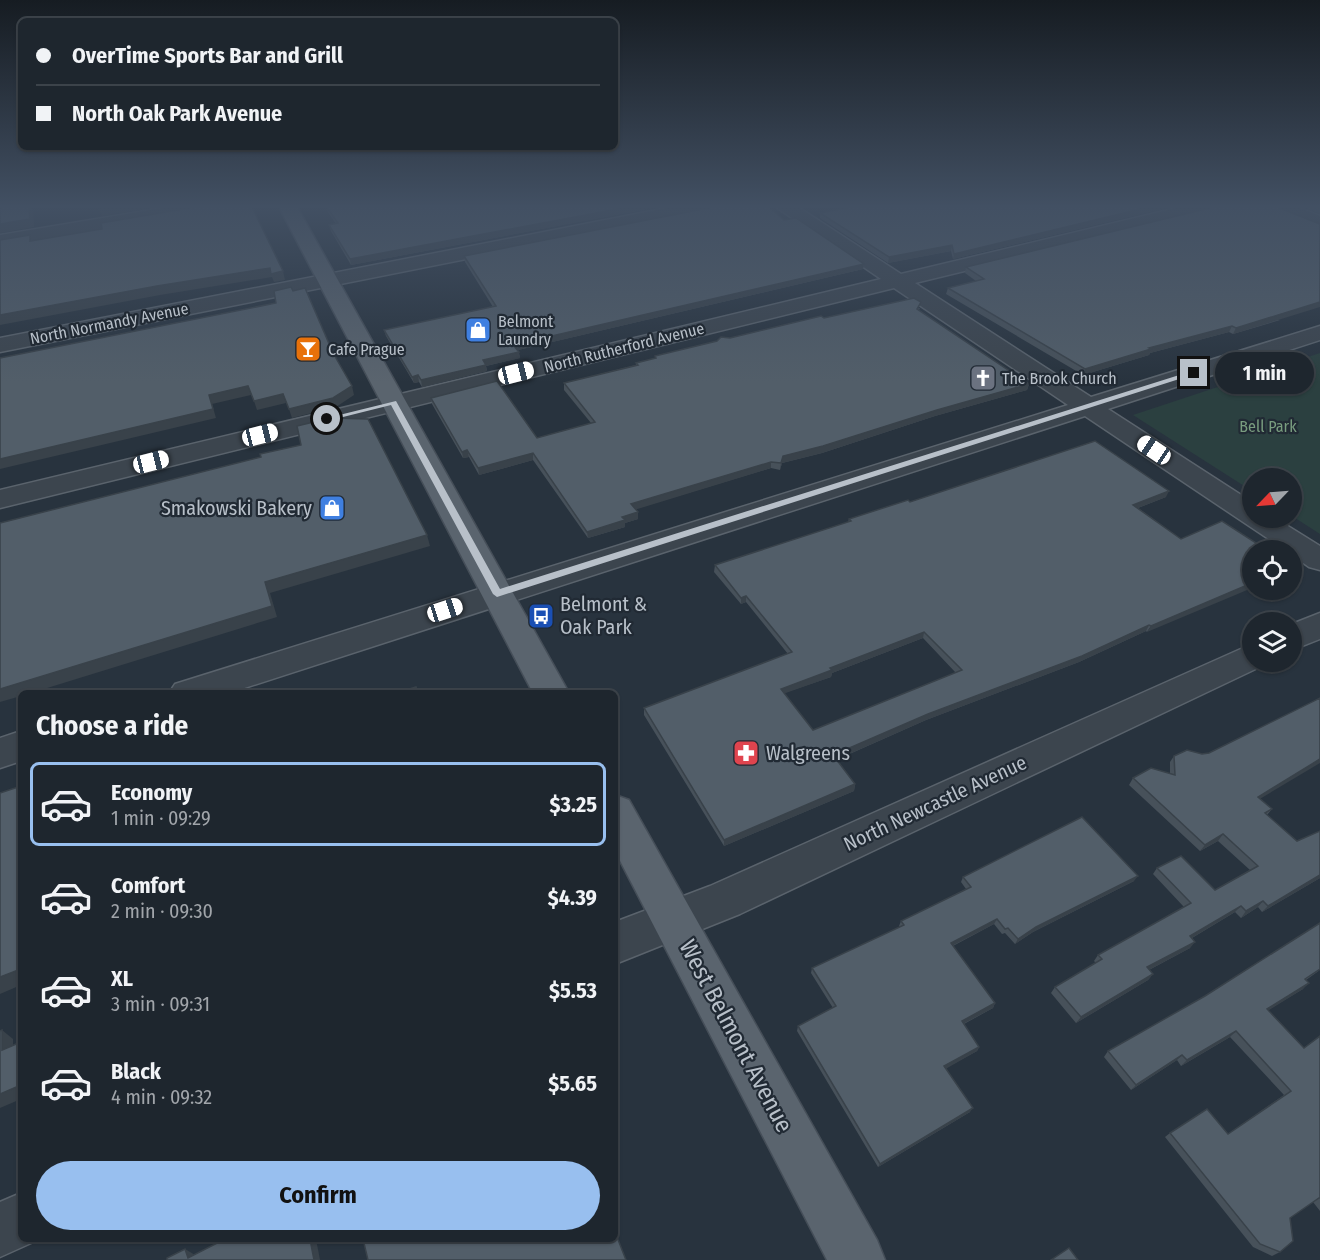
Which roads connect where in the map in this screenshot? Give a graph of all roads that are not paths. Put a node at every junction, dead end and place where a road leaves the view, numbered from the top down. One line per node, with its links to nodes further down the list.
1 (318, 264): 5 (main road)
2 (410, 264): 5 (street, North Normandy Avenue)
3 (871, 264): 6 (street)
4 (969, 264): 6 (street, North Rutherford Avenue)
5 (327, 280): 8 (street, North Normandy Avenue); 9 (main road)
6 (897, 281): 9 (street, North Rutherford Avenue); 10 (street)
7 (1320, 333): 10 (street)
8 (0, 345)
9 (393, 403): 11 (street, North Rutherford Avenue); 15 (main road)
10 (1088, 406): 12 (street); 15 (street)
11 (0, 499)
12 (1242, 508)
13 (1272, 528): 14 (street)
14 (1320, 560)
15 (497, 594): 19 (street); 20 (main road)
16 (1320, 625): 17 (street)
17 (1302, 633)
18 (1242, 661): 24 (street, North Newcastle Avenue)
19 (196, 690)
20 (549, 690)
21 (18, 747): 22 (street)
22 (0, 753)
23 (618, 818): 24 (main road, West Belmont Avenue)
24 (674, 921): 25 (street, North Newcastle Avenue); 28 (main road, West Belmont Avenue)
25 (618, 942)
26 (18, 1221): 27 (street)
27 (0, 1230)
28 (857, 1260)

